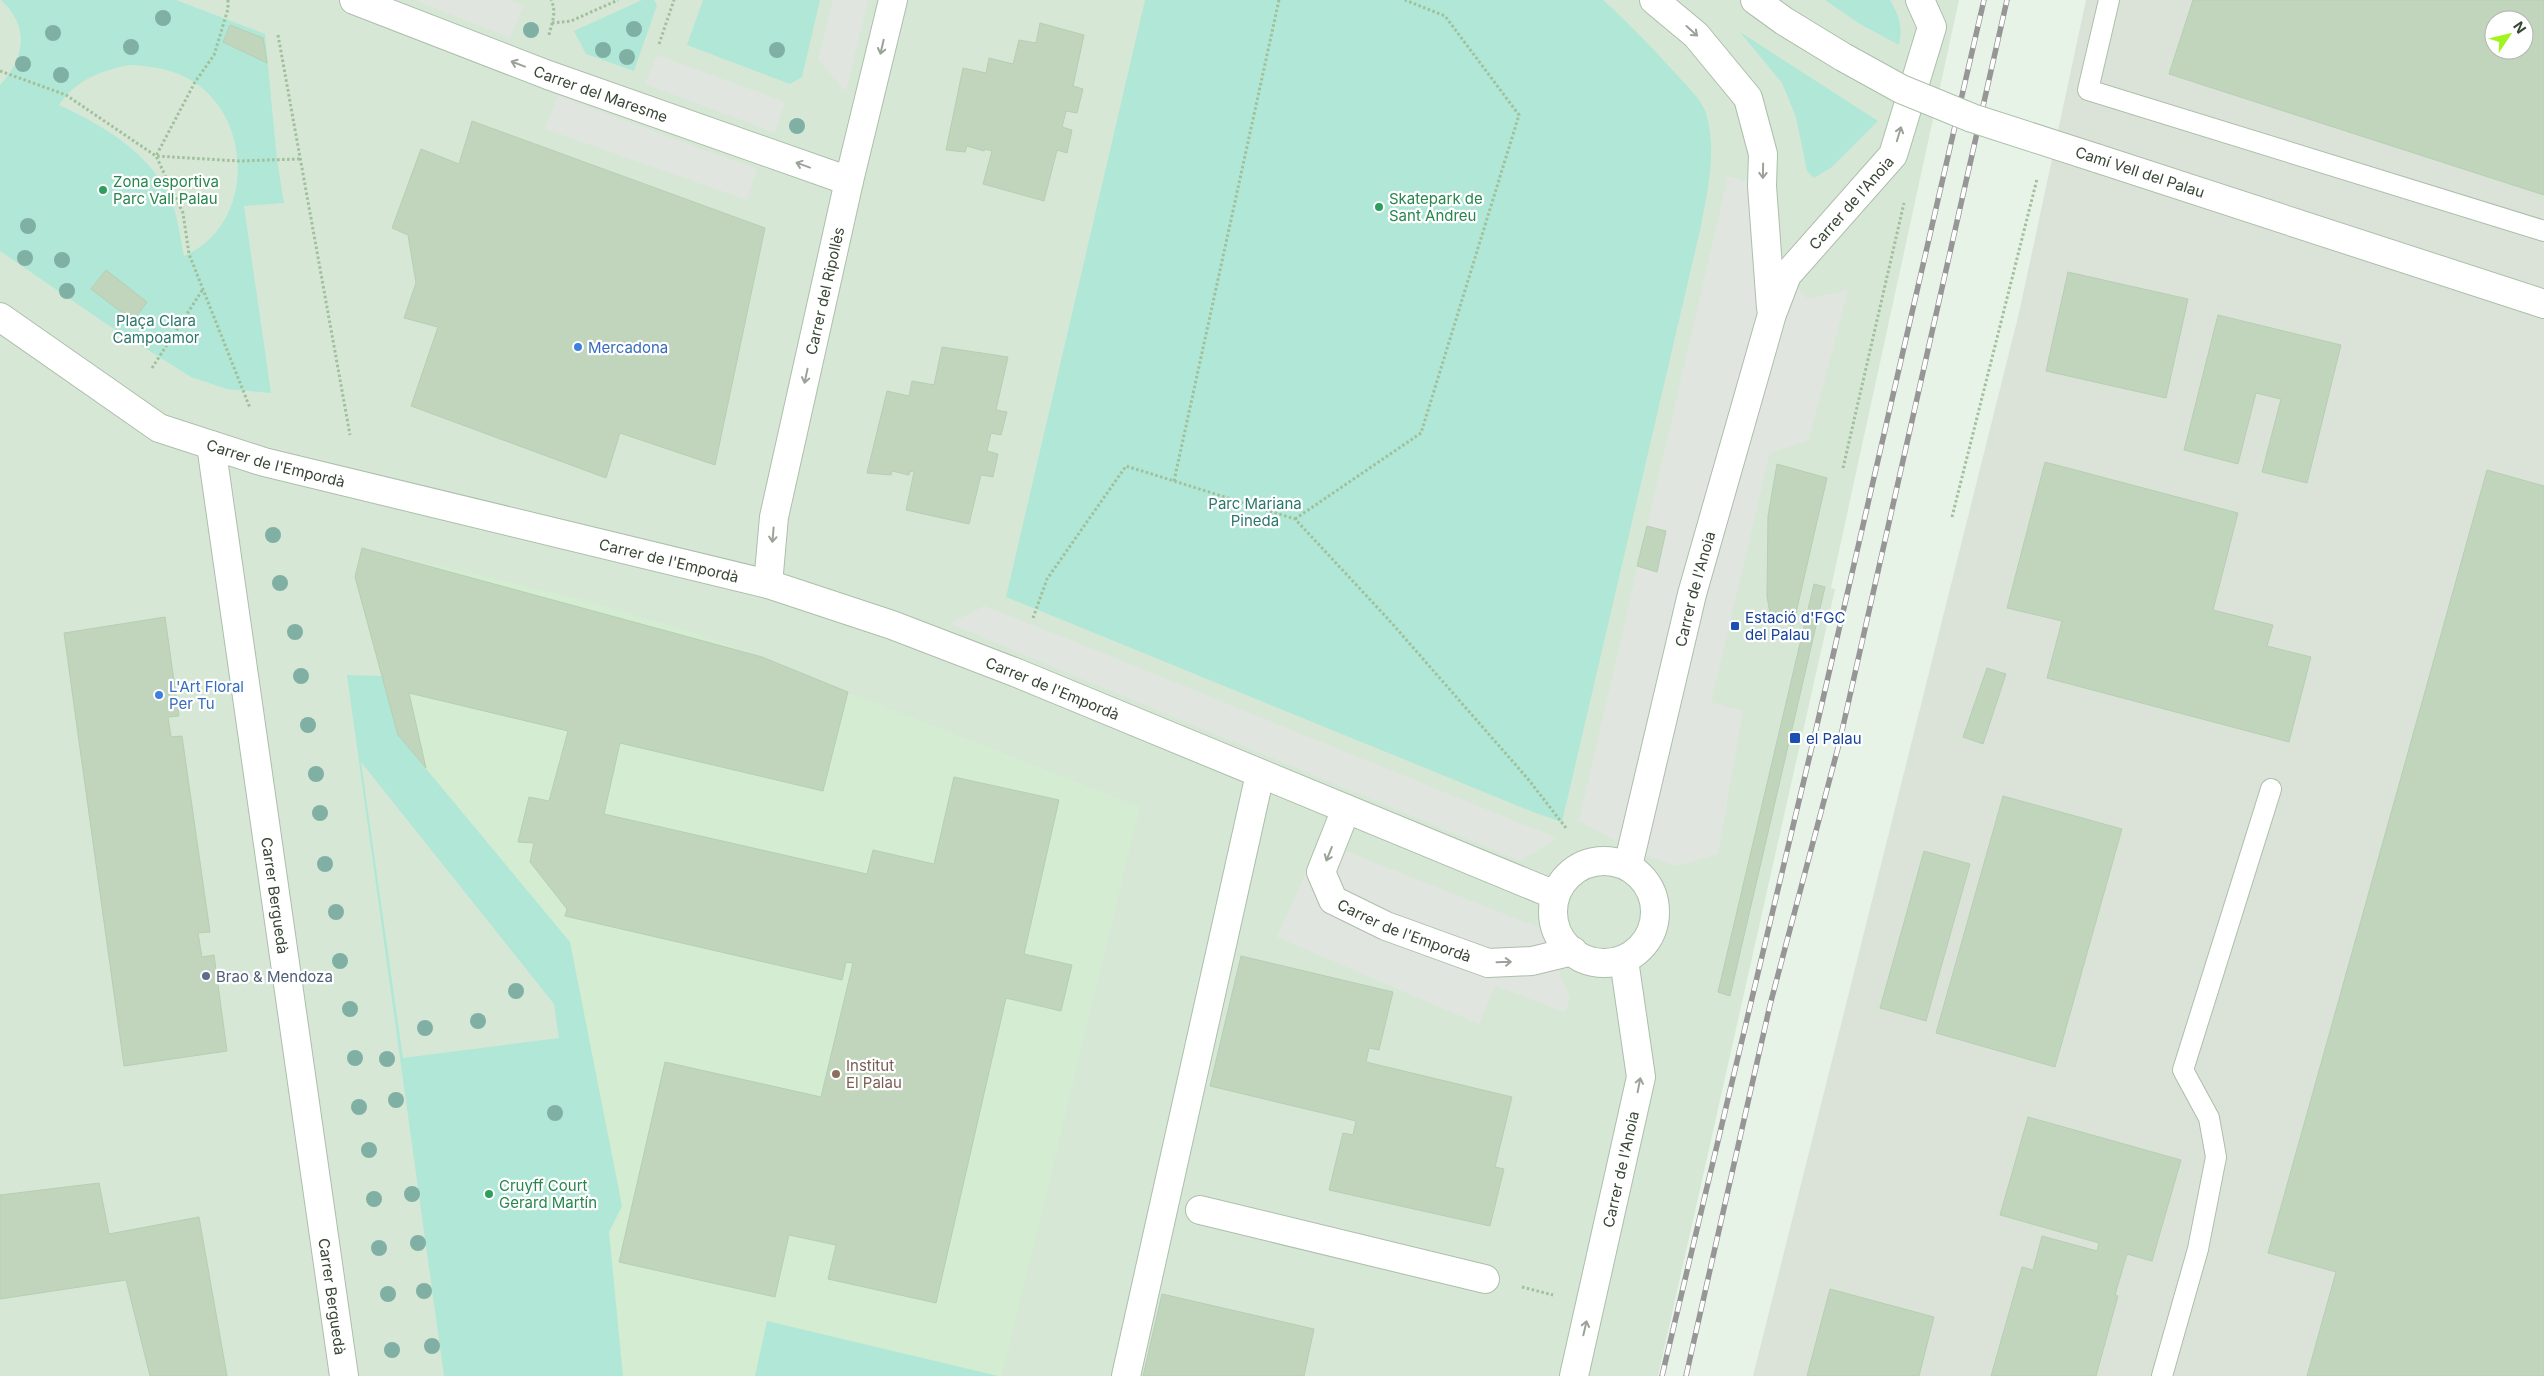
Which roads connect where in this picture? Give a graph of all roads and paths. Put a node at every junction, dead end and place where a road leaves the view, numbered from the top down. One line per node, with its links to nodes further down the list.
1 (228, 0): 18 (path)
2 (354, 0): 21 (street, Carrer del Maresme, one-way to 2)
3 (551, 0): 13 (path)
4 (618, 0): 13 (path)
5 (674, 0): 16 (path)
6 (893, 0): 21 (street, Carrer del Ripollès, one-way to 21)
7 (1279, 0): 33 (path)
8 (1404, 0): 35 (path)
9 (1654, 0): 26 (street, Carrer de l'Anoia, one-way to 26)
10 (1755, 0): 25 (street, Camí Vell del Palau, bridge)
11 (1920, 0): 26 (street, Carrer de l'Anoia, one-way to 11)
12 (2109, 0): 23 (lane)
13 (552, 24): 15 (path)
14 (278, 35): 19 (path)
15 (549, 35)
16 (659, 44)
17 (0, 70): 18 (path)
18 (156, 156): 19 (path); 24 (path)
19 (300, 159): 30 (path)
20 (2039, 171): 34 (path)
21 (849, 181): 36 (street, Carrer del Ripollès, one-way to 36)
22 (1905, 200): 32 (path)
23 (2544, 231)
24 (204, 288): 28 (path); 29 (path)
25 (2544, 304)
26 (1772, 314): 42 (street, Carrer de l'Anoia)
27 (0, 317): 31 (street, Carrer de l'Empordà)
28 (152, 368)
29 (250, 408)
30 (350, 435)
31 (211, 445): 36 (street, Carrer de l'Empordà); 48 (street, Carrer Berguedà)
32 (1843, 468)
33 (1174, 481): 35 (path); 37 (path)
34 (1952, 517)
35 (1295, 519): 41 (path)
36 (768, 584): 38 (street, Carrer de l'Empordà)
37 (1033, 618)
38 (1260, 774): 40 (street, Carrer de l'Empordà); 49 (street)
39 (2271, 789): 51 (lane)
40 (1346, 809): 43 (street, Carrer de l'Empordà); 44 (street, Carrer de l'Empordà, one-way to 44)
41 (1566, 828)
42 (1628, 866): 43 (street); 45 (street)
43 (1555, 895): 44 (street)
44 (1573, 951): 45 (street)
45 (1624, 960): 50 (street, Carrer de l'Anoia, one-way to 45)
46 (1200, 1210): 47 (street)
47 (1485, 1279)
48 (344, 1376)
49 (1126, 1376)
50 (1574, 1376)
51 (2162, 1376)

